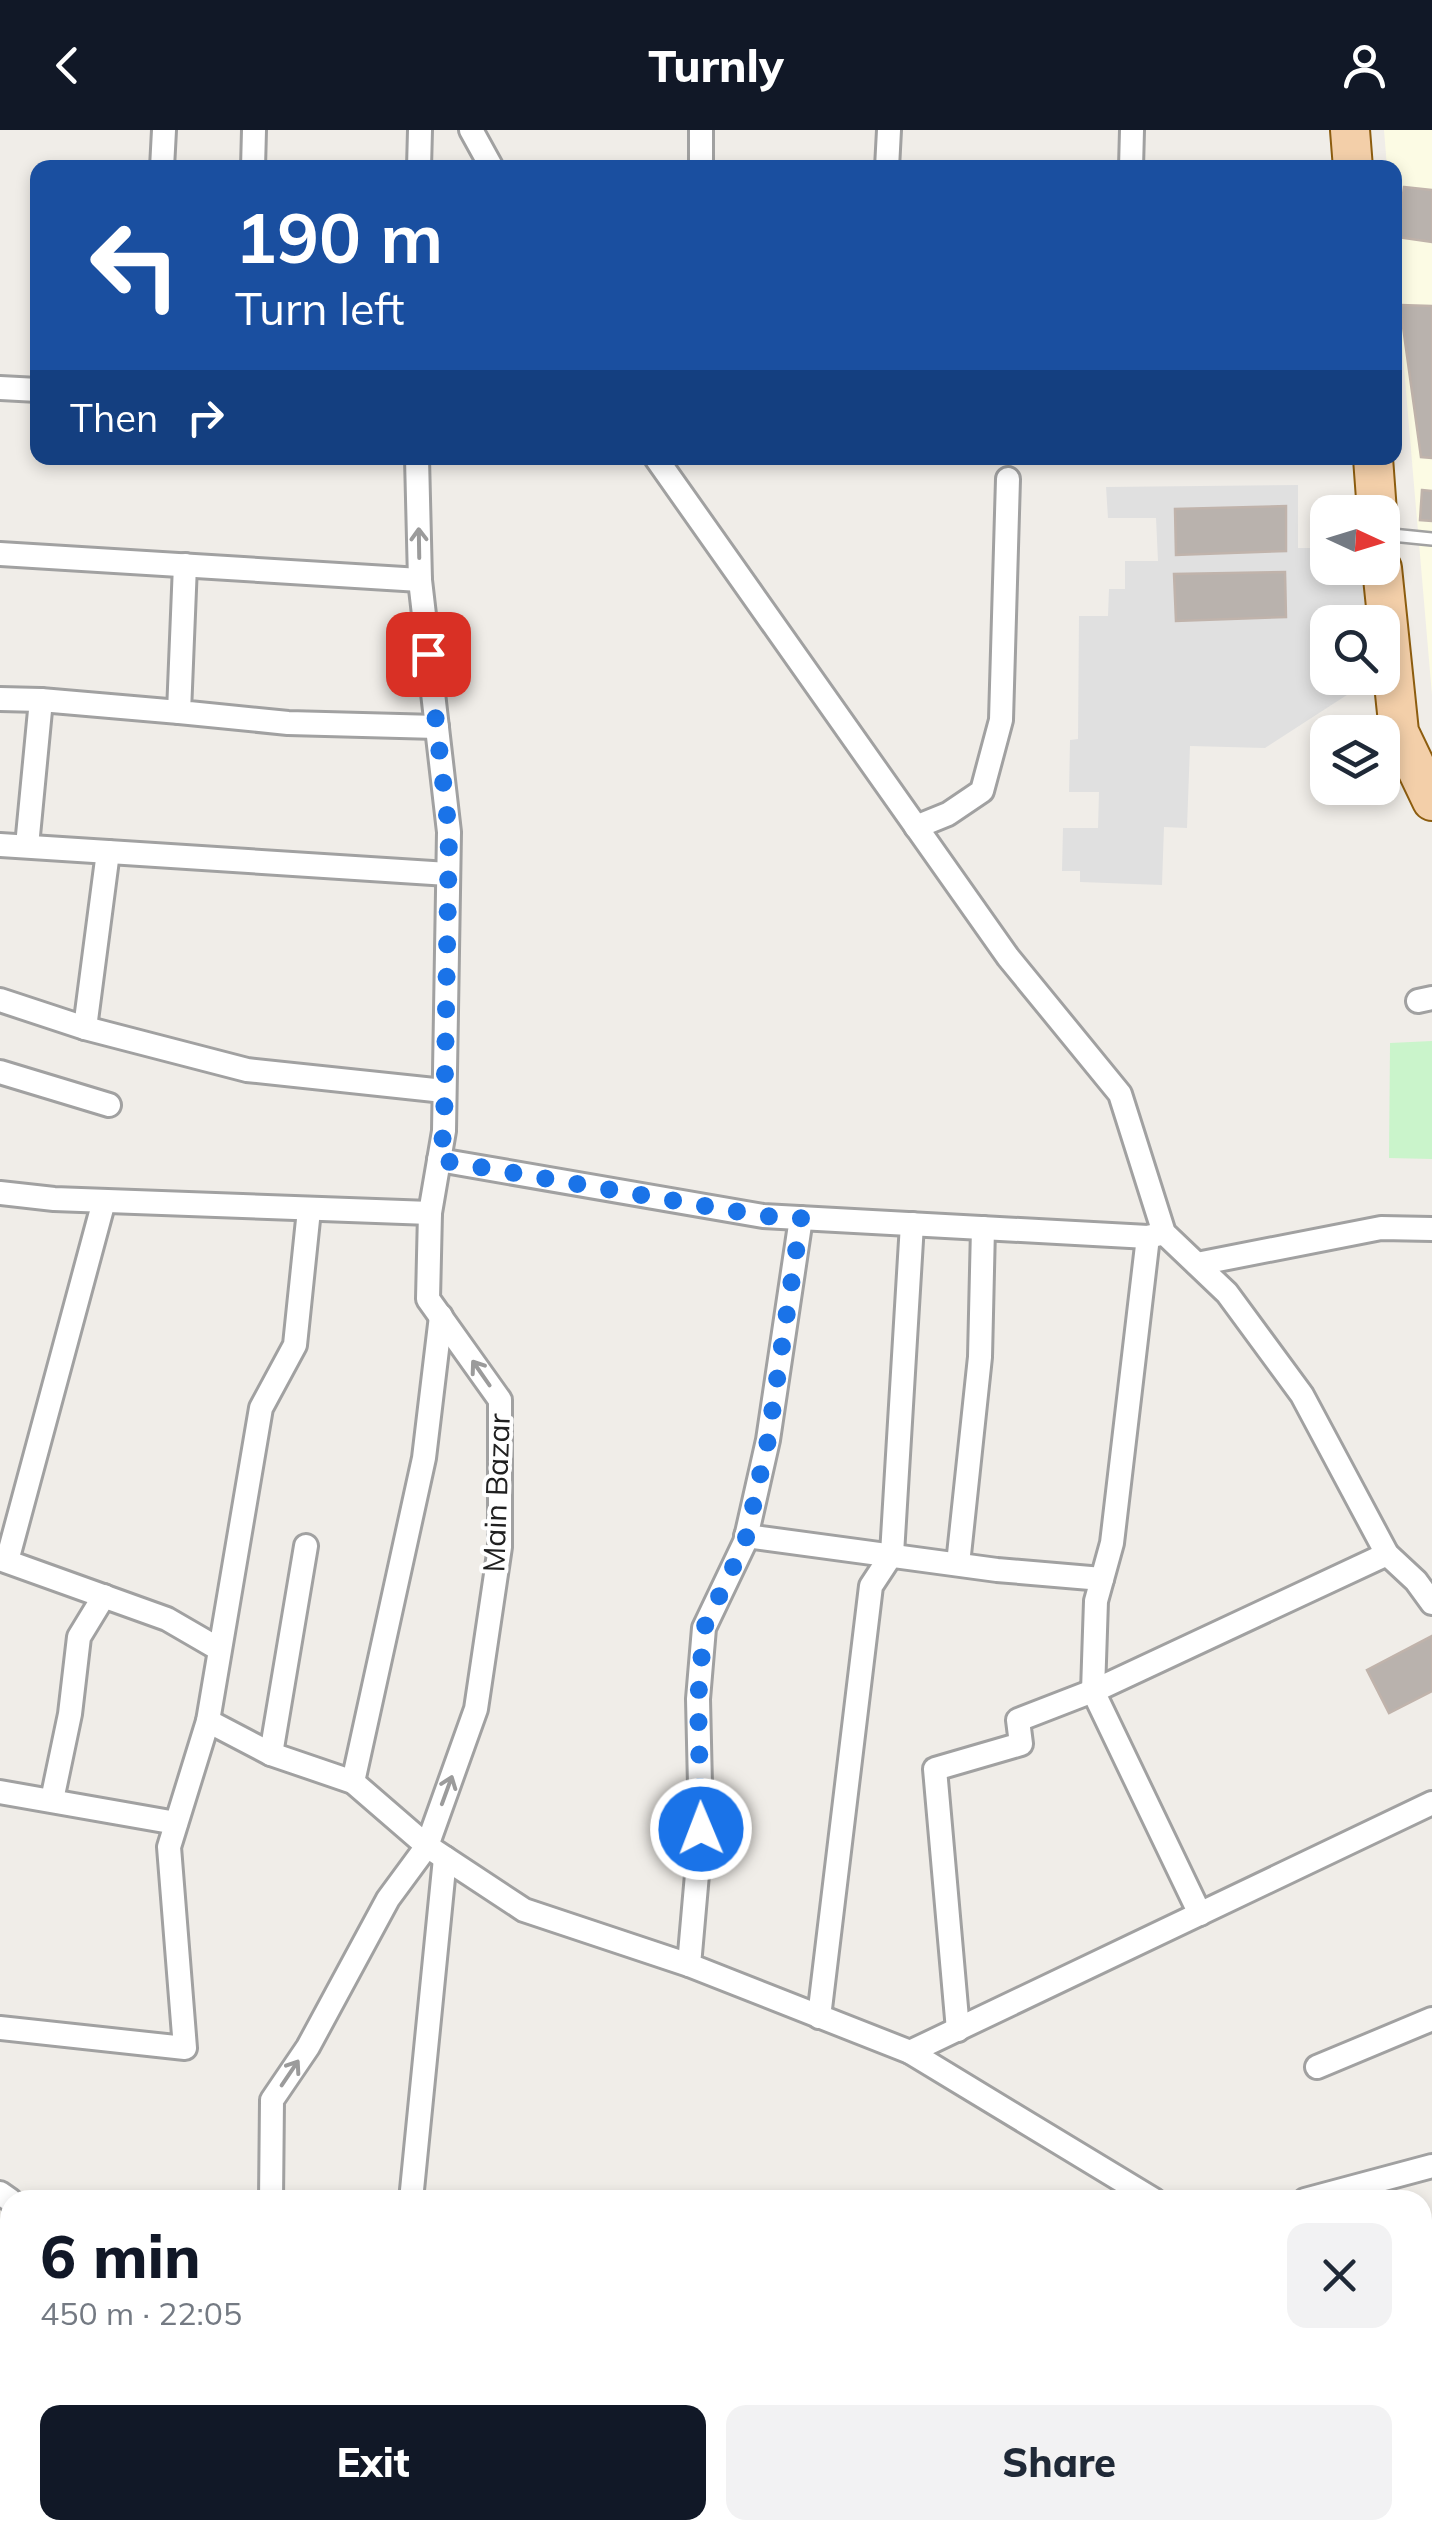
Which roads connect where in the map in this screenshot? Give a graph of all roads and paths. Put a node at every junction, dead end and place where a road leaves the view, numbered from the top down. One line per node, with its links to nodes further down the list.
1 (164, 130): 9 (street)
2 (254, 130): 10 (street)
3 (420, 130): 11 (street)
4 (471, 130): 12 (street)
5 (701, 130): 13 (street)
6 (889, 130): 14 (street)
7 (1132, 130): 15 (street)
8 (1350, 130): 16 (main road)
9 (162, 160)
10 (253, 160)
11 (420, 160)
12 (488, 160)
13 (701, 160)
14 (888, 160)
15 (1131, 160)
16 (1352, 160)
17 (0, 388): 18 (street)
18 (30, 390)
19 (417, 465): 28 (street, Main Bazar, one-way to 19)
20 (661, 465): 35 (street)
21 (1374, 465): 23 (main road)
22 (1008, 479): 35 (street)
23 (1376, 495)
24 (1400, 536): 25 (lane)
25 (1432, 539)
26 (0, 554): 27 (street)
27 (185, 565): 28 (street); 32 (street)
28 (420, 580): 33 (street, Main Bazar)
29 (1384, 585): 34 (main road)
30 (0, 699): 31 (street)
31 (40, 700): 32 (street); 37 (street)
32 (179, 712): 33 (street)
33 (437, 727): 39 (street, Main Bazar)
34 (1432, 802)
35 (916, 827): 54 (street)
36 (0, 844): 37 (street)
37 (26, 846): 38 (street)
38 (108, 852): 39 (street); 41 (street)
39 (448, 874): 43 (street, Main Bazar)
40 (0, 1000): 41 (street)
41 (86, 1028): 43 (street)
42 (0, 1072): 44 (street)
43 (444, 1092): 45 (street, Main Bazar)
44 (109, 1105)
45 (439, 1160): 49 (street, Main Bazar); 50 (street)
46 (0, 1192): 47 (street)
47 (104, 1202): 48 (street); 61 (street)
48 (309, 1210): 49 (street); 67 (street)
49 (430, 1213): 56 (street, Main Bazar)
50 (801, 1218): 51 (street); 57 (street)
51 (912, 1224): 52 (street); 59 (street)
52 (984, 1228): 54 (street); 62 (street)
53 (1432, 1229): 55 (street)
54 (1156, 1235): 55 (street); 64 (street)
55 (1196, 1264): 60 (street)
56 (441, 1316): 71 (street); 76 (street, Main Bazar, one-way to 56)
57 (746, 1536): 59 (street); 78 (street)
58 (306, 1546): 70 (street)
59 (892, 1554): 62 (street); 79 (street)
60 (1387, 1554): 63 (street); 68 (street)
61 (3, 1560): 65 (street)
62 (958, 1564): 64 (street)
63 (1424, 1576): 66 (street)
64 (1102, 1579): 68 (street)
65 (104, 1596): 67 (street); 73 (street)
66 (1432, 1603)
67 (217, 1648): 69 (street)
68 (1093, 1691): 77 (street); 82 (street)
69 (208, 1720): 70 (street); 75 (street)
70 (271, 1754): 71 (street)
71 (353, 1782): 76 (street)
72 (0, 1792): 73 (street)
73 (52, 1800): 75 (street)
74 (1432, 1802): 77 (street)
75 (176, 1823): 81 (street)
76 (436, 1852): 78 (street); 86 (street, Main Bazar, one-way to 76); 87 (street)
77 (1200, 1914): 82 (street)
78 (689, 1965): 79 (street)
79 (820, 2016): 83 (street)
80 (1432, 2018): 84 (street)
81 (0, 2028)
82 (958, 2030): 83 (street)
83 (910, 2052): 88 (street)
84 (1317, 2067)
85 (1432, 2166): 89 (street)
86 (270, 2190)
87 (412, 2190)
88 (1138, 2190)
89 (1342, 2190)

